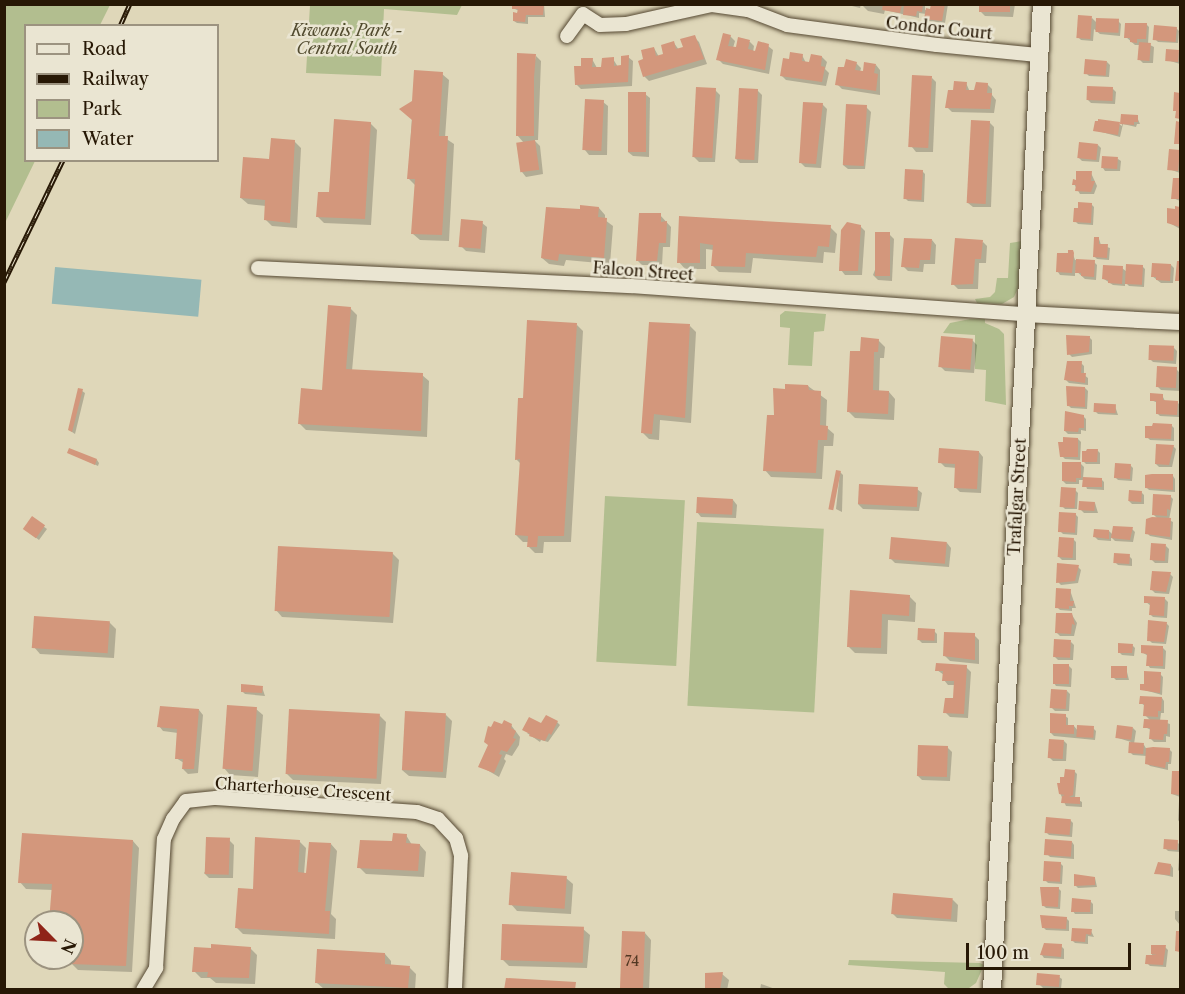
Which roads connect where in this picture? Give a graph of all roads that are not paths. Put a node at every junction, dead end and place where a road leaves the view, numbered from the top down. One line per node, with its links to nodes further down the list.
1 (1042, 4): 3 (main road, Trafalgar Street)
2 (567, 36): 3 (street, Condor Court)
3 (1038, 55): 5 (main road, Trafalgar Street)
4 (258, 268): 5 (street, Falcon Street)
5 (1025, 314): 6 (street); 9 (main road, Trafalgar Street)
6 (1180, 321)
7 (143, 990): 8 (street, Charterhouse Crescent)
8 (455, 990)
9 (992, 990)

